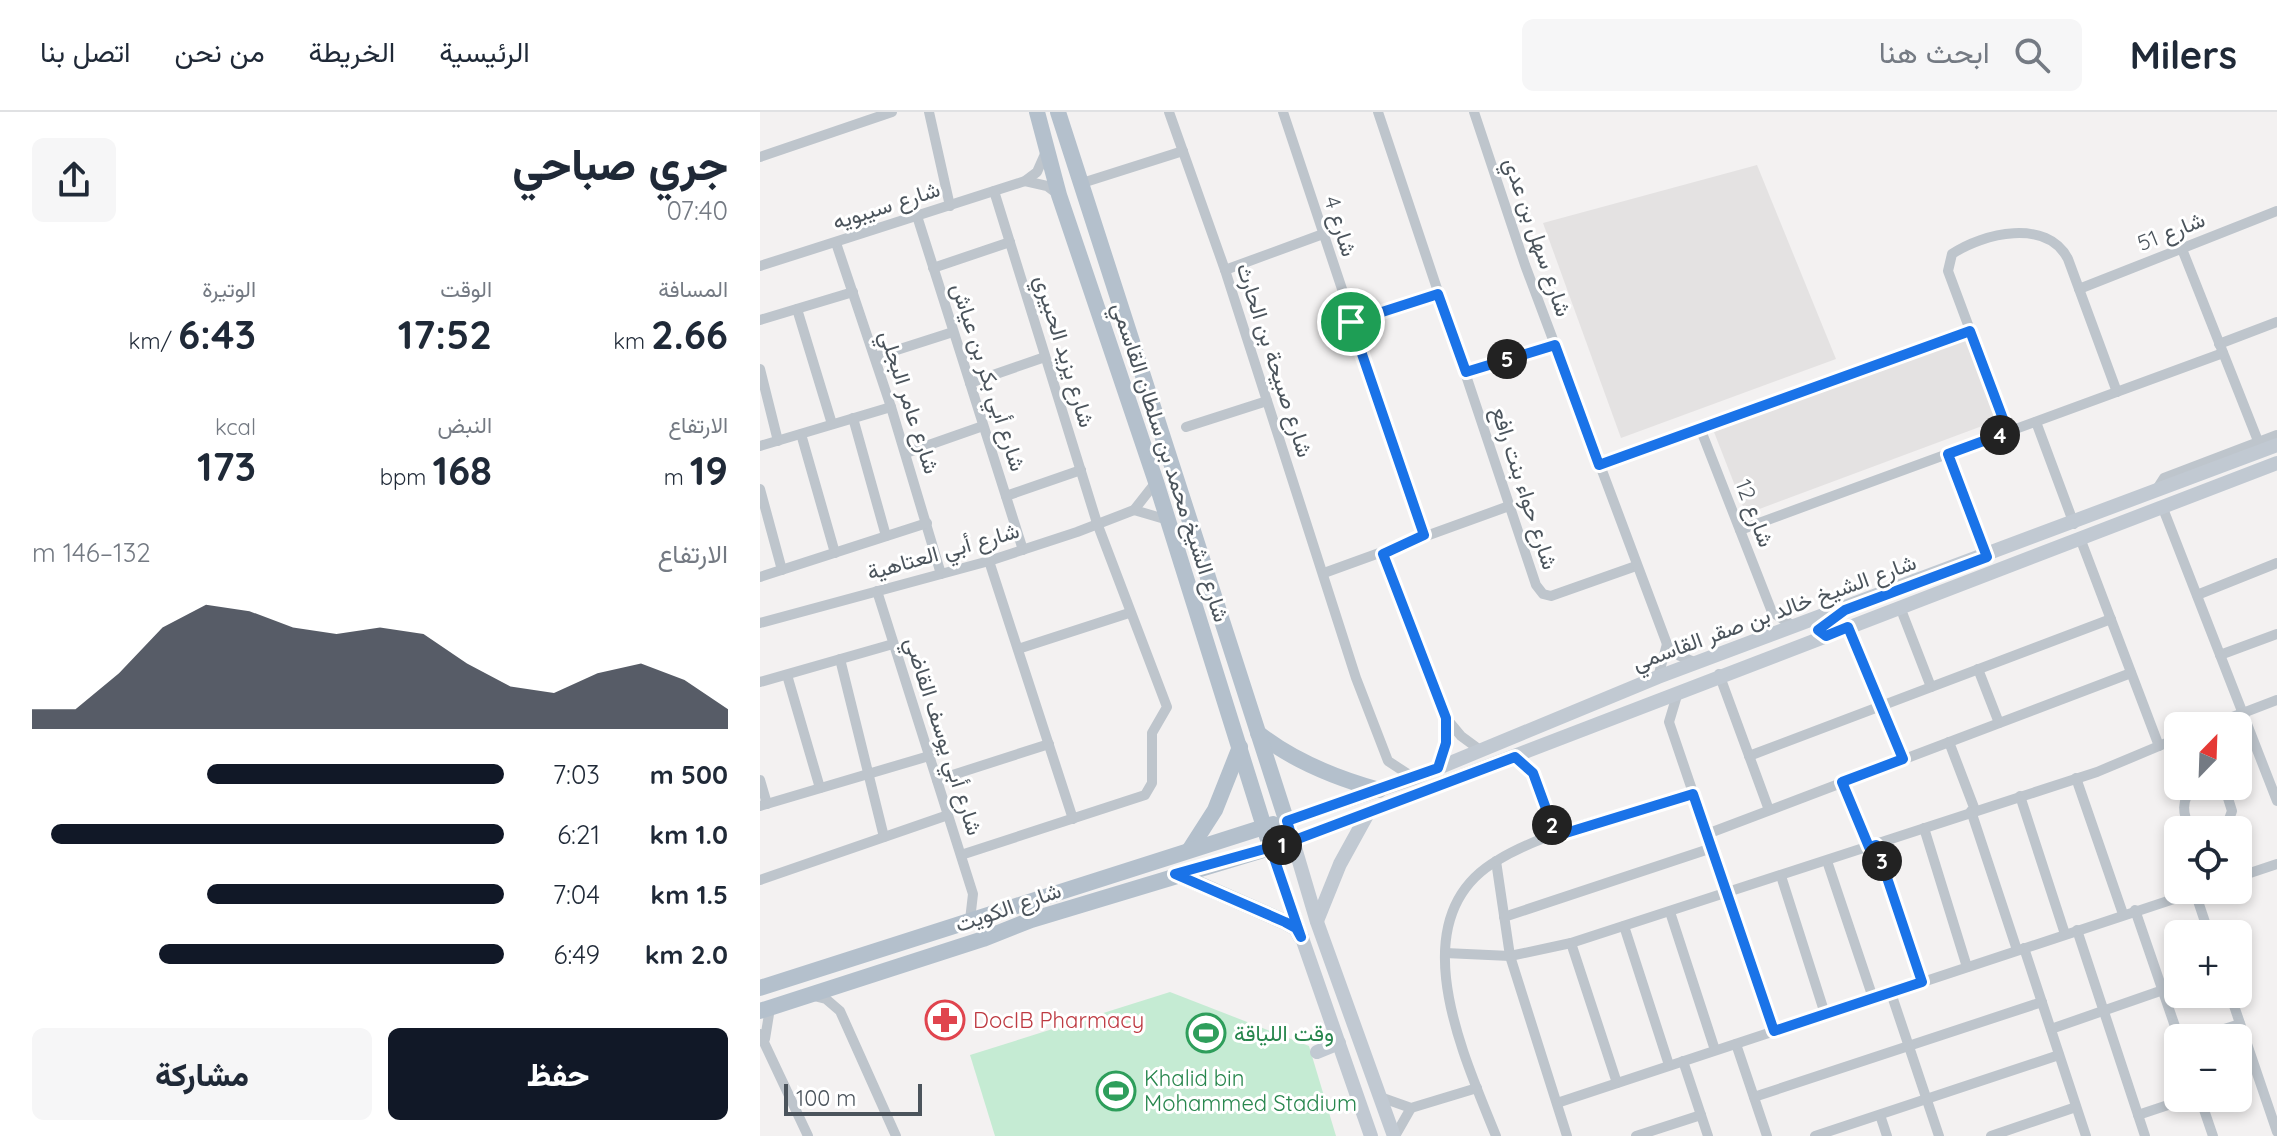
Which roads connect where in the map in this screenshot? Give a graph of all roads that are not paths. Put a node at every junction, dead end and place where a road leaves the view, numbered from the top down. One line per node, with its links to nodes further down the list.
1 (892, 112): 11 (street)
2 (929, 112): 16 (street)
3 (1037, 112): 9 (main road, شارع الشيخ محمد بن سلطان القاسمي)
4 (1058, 112): 13 (main road, شارع الشيخ محمد بن سلطان القاسمي)
5 (1169, 112): 10 (street, شارع صبيحة بن الحارث)
6 (1283, 112): 19 (street, شارع 4)
7 (1378, 112): 28 (street, شارع حواء بنت رافع)
8 (1474, 112): 35 (street, شارع سهل بن عدي)
9 (1046, 151): 12 (street); 15 (main road, شارع الشيخ محمد بن سلطان القاسمي)
10 (1183, 151): 13 (street); 25 (street, شارع صبيحة بن الحارث)
11 (760, 157)
12 (1025, 181): 14 (street, شارع سيبويه); 15 (street)
13 (1079, 184): 123 (main road, شارع الشيخ محمد بن سلطان القاسمي)
14 (994, 191): 16 (street, شارع سيبويه); 20 (street, شارع يزيد الحبيري)
15 (1059, 195): 63 (main road, شارع الشيخ محمد بن سلطان القاسمي)
16 (950, 206): 18 (street, شارع سيبويه)
17 (2277, 211): 22 (street, شارع 51)
18 (917, 216): 21 (street, شارع سيبويه); 24 (street, شارع أبي بكر بن عياش)
19 (1323, 234): 25 (street); 31 (street, شارع 4)
20 (1010, 242): 24 (street); 38 (street, شارع يزيد الحبيري)
21 (836, 243): 23 (street, شارع سيبويه); 27 (street, شارع عامر البجلي)
22 (2182, 249): 26 (street, شارع 51); 36 (street)
23 (760, 266)
24 (933, 268): 34 (street, شارع أبي بكر بن عياش)
25 (1225, 270): 43 (street, شارع صبيحة بن الحارث)
26 (2079, 289): 33 (street); 42 (street)
27 (853, 292): 29 (street); 37 (street, شارع عامر البجلي)
28 (1438, 294): 31 (street); 40 (street, شارع حواء بنت رافع)
29 (797, 309): 30 (street); 47 (street)
30 (760, 320)
31 (1351, 322): 74 (street, شارع 4)
32 (2277, 322): 36 (street)
33 (1970, 331): 50 (street); 51 (street)
34 (953, 332): 37 (street); 41 (street, شارع أبي بكر بن عياش)
35 (1555, 345): 40 (street); 61 (street, شارع سهل بن عدي)
36 (2221, 349): 42 (street); 57 (street)
37 (875, 357): 44 (street, شارع عامر البجلي)
38 (1045, 357): 41 (street); 62 (street, شارع يزيد الحبيري)
39 (760, 369): 54 (street)
40 (1466, 372): 66 (street, شارع حواء بنت رافع)
41 (970, 383): 48 (street, شارع أبي بكر بن عياش)
42 (2117, 392): 46 (street)
43 (1267, 401): 49 (street); 85 (street, شارع صبيحة بن الحارث)
44 (891, 407): 45 (street); 58 (street, شارع عامر البجلي)
45 (853, 418): 47 (street); 75 (street)
46 (2036, 422): 51 (street); 72 (street)
47 (832, 424): 52 (street)
48 (983, 426): 58 (street); 65 (street, شارع أبي بكر بن عياش)
49 (1186, 427)
50 (1700, 428): 61 (street); 73 (street, شارع 12)
51 (2008, 432): 59 (street)
52 (801, 434): 54 (street); 78 (street)
53 (2277, 435): 57 (street)
54 (778, 441): 56 (street)
55 (2277, 445): 57 (main road, شارع الشيخ خالد بن صقر القاسمي)
56 (760, 446)
57 (2260, 446): 72 (main road, شارع الشيخ خالد بن صقر القاسمي)
58 (906, 453): 70 (street, شارع عامر البجلي)
59 (1948, 454): 73 (street); 80 (street)
60 (2277, 463): 67 (main road, شارع الشيخ خالد بن صقر القاسمي)
61 (1599, 465): 83 (street, شارع سهل بن عدي)
62 (1081, 470): 65 (street); 71 (street, شارع يزيد الحبيري)
63 (1156, 482): 68 (street); 69 (main road, شارع الشيخ محمد بن سلطان القاسمي)
64 (760, 489): 84 (street)
65 (1006, 496): 77 (street, شارع أبي بكر بن عياش)
66 (1509, 506): 74 (street); 83 (street, شارع حواء بنت رافع)
67 (2162, 506): 76 (main road, شارع الشيخ خالد بن صقر القاسمي); 89 (street)
68 (1134, 510): 69 (street); 71 (street, شارع أبي العتاهية)
69 (1168, 520): 128 (main road, شارع الشيخ محمد بن سلطان القاسمي)
70 (927, 523): 75 (street); 86 (street, شارع عامر البجلي)
71 (1097, 523): 77 (street, شارع أبي العتاهية); 93 (street, شارع يزيد الحبيري)
72 (2074, 524): 80 (main road, شارع الشيخ خالد بن صقر القاسمي)
73 (1740, 530): 92 (street, شارع 12)
74 (1424, 535): 79 (street)
75 (886, 536): 78 (street)
76 (2080, 538): 90 (main road, شارع الشيخ خالد بن صقر القاسمي); 94 (street)
77 (1023, 550): 81 (street, شارع أبي العتاهية)
78 (835, 553): 84 (street)
79 (1383, 554): 85 (street); 120 (street)
80 (1987, 557): 91 (main road, شارع الشيخ خالد بن صقر القاسمي)
81 (989, 561): 86 (street, شارع أبي العتاهية); 103 (street)
82 (2277, 563): 89 (street)
83 (1636, 566): 102 (street, شارع سهل بن عدي)
84 (782, 570): 87 (street)
85 (1324, 573): 139 (street, شارع صبيحة بن الحارث)
86 (941, 574): 88 (street, شارع أبي العتاهية)
87 (760, 577)
88 (877, 591): 95 (street, شارع أبي العتاهية); 101 (street, شارع أبي يوسف القاضي)
89 (2197, 595): 104 (street)
90 (1900, 607): 96 (main road, شارع الشيخ خالد بن صقر القاسمي); 113 (street)
91 (1845, 610): 97 (main road, شارع الشيخ خالد بن صقر القاسمي); 99 (main road)
92 (1772, 612): 97 (street); 100 (street)
93 (1129, 613): 103 (street); 154 (street, شارع يزيد الحبيري)
94 (2111, 619): 107 (street); 108 (street)
95 (760, 623)
96 (1848, 627): 99 (main road, شارع الشيخ خالد بن صقر القاسمي); 117 (street)
97 (1797, 628): 100 (main road, شارع الشيخ خالد بن صقر القاسمي)
98 (2277, 634): 104 (street)
99 (1826, 636): 109 (main road, شارع الشيخ خالد بن صقر القاسمي)
100 (1765, 639): 106 (main road, شارع الشيخ خالد بن صقر القاسمي)
101 (893, 644): 105 (street); 132 (street, شارع أبي يوسف القاضي)
102 (1667, 644): 106 (street); 111 (street)
103 (1018, 649): 126 (street)
104 (2220, 655): 118 (street)
105 (840, 659): 110 (street); 137 (street)
106 (1697, 663): 111 (main road, شارع الشيخ خالد بن صقر القاسمي)
107 (1978, 669): 113 (street); 122 (street)
108 (2131, 673): 122 (street); 130 (street)
109 (1719, 674): 114 (main road, شارع الشيخ خالد بن صقر القاسمي); 133 (street)
110 (787, 675): 112 (street); 144 (street)
111 (1658, 677): 131 (main road, شارع الشيخ خالد بن صقر القاسمي)
112 (760, 682)
113 (1931, 687): 117 (street)
114 (1679, 690): 116 (main road, شارع الشيخ خالد بن صقر القاسمي); 121 (street)
115 (2277, 700): 119 (street)
116 (1644, 704): 121 (street); 129 (main road, شارع الشيخ خالد بن صقر القاسمي)
117 (1881, 706): 133 (street); 135 (street)
118 (2243, 712)
119 (2246, 712)
120 (1446, 718): 131 (street); 136 (street)
121 (1669, 722): 146 (street)
122 (1999, 723): 125 (street)
123 (1257, 733): 145 (main road); 155 (main road, شارع الشيخ محمد بن سلطان القاسمي)
124 (2252, 736): 148 (street)
125 (1949, 742): 135 (street); 151 (street)
126 (1049, 744): 142 (street); 154 (street)
127 (2164, 744): 130 (street)
128 (1240, 745): 156 (main road, شارع الشيخ محمد بن سلطان القاسمي); 164 (main road)
129 (1540, 746): 134 (main road, شارع الشيخ خالد بن صقر القاسمي); 138 (street)
130 (2159, 746): 140 (street)
131 (1480, 750): 136 (main road, شارع الشيخ خالد بن صقر القاسمي)
132 (929, 756): 137 (street); 142 (street, شارع أبي يوسف القاضي)
133 (1749, 756): 150 (street)
134 (1515, 757): 138 (street); 153 (main road, شارع الشيخ خالد بن صقر القاسمي)
135 (1903, 759): 143 (street)
136 (1438, 768): 139 (main road, شارع الشيخ خالد بن صقر القاسمي)
137 (871, 773): 144 (street); 160 (street)
138 (1533, 773): 159 (street)
139 (1414, 778): 145 (main road, شارع الشيخ خالد بن صقر القاسمي)
140 (2076, 778): 147 (street); 180 (street)
141 (760, 780): 149 (street)
142 (937, 780): 152 (street, شارع أبي يوسف القاضي)
143 (1842, 782): 150 (street); 162 (street)
144 (820, 788): 149 (street)
145 (1379, 790): 155 (main road, شارع الشيخ خالد بن صقر القاسمي)
146 (1693, 794): 158 (street); 159 (street)
147 (2020, 796): 151 (street); 185 (street)
148 (2276, 798)
149 (764, 805)
150 (1769, 810): 158 (street)
151 (1973, 811): 157 (street); 188 (street)
152 (948, 815): 160 (street); 166 (street, شارع أبي يوسف القاضي)
153 (1367, 815): 161 (main road, شارع الشيخ خالد بن صقر القاسمي); 183 (main road)
154 (1073, 819): 166 (street)
155 (1287, 821): 156 (main road, شارع الكويت); 161 (main road, شارع الشيخ محمد بن سلطان القاسمي)
156 (1265, 826): 164 (main road, شارع الكويت); 165 (main road, شارع الشيخ محمد بن سلطان القاسمي)
157 (1924, 828): 162 (street); 191 (street)
158 (1707, 834): 163 (street)
159 (1556, 836): 167 (street)
160 (884, 837): 173 (street)
161 (1293, 841): 165 (main road, شارع الكويت); 183 (main road)
162 (1873, 846): 168 (street); 193 (street)
163 (1712, 848): 175 (street); 181 (street)
164 (1190, 849): 178 (main road, شارع الكويت)
165 (1271, 849): 171 (main road, شارع الكويت); 186 (main road)
166 (961, 855): 174 (street, شارع أبي يوسف القاضي)
167 (1496, 861): 181 (street); 189 (street)
168 (1827, 861): 172 (street); 198 (street)
169 (2277, 864): 170 (street)
170 (2252, 872)
171 (1175, 874): 186 (main road); 192 (main road, شارع الكويت)
172 (1781, 876): 175 (street); 204 (street)
173 (760, 880)
174 (973, 894): 178 (street); 182 (street, شارع أبي يوسف القاضي)
175 (1727, 894): 179 (street); 208 (street)
176 (2164, 901): 177 (street)
177 (2135, 910): 180 (street); 195 (street)
178 (996, 912): 182 (main road, شارع الكويت)
179 (1670, 912): 184 (street); 213 (street)
180 (2123, 914): 185 (street)
181 (1504, 917): 190 (street)
182 (970, 920): 194 (main road, شارع الكويت)
183 (1317, 922): 221 (main road)
184 (1624, 926): 187 (street); 218 (street)
185 (2071, 932): 188 (street); 203 (street)
186 (1301, 937): 210 (main road)
187 (1571, 943): 190 (street); 219 (street)
188 (2021, 949): 191 (street); 199 (street)
189 (1445, 953): 190 (street); 220 (street)
190 (1510, 956): 224 (street)
191 (1967, 967): 193 (street)
192 (851, 981): 197 (main road, شارع الكويت); 202 (street)
193 (1922, 982): 196 (street)
194 (760, 988)
195 (2163, 990): 203 (street); 205 (street)
196 (1891, 993): 198 (street); 212 (street)
197 (812, 997): 201 (main road, شارع الكويت); 202 (street)
198 (1873, 998): 204 (street)
199 (2042, 1002): 207 (street); 212 (street)
200 (2235, 1008): 206 (street)
201 (765, 1010): 209 (street)
202 (840, 1011): 236 (street)
203 (2103, 1011): 207 (street); 231 (street)
204 (1825, 1014): 208 (street)
205 (2174, 1024)
206 (2240, 1024)
207 (2051, 1029): 215 (street)
208 (1774, 1031): 211 (street)
209 (763, 1038): 235 (street)
210 (1339, 1043): 214 (main road); 237 (main road)
211 (1736, 1044): 213 (street); 222 (street)
212 (1909, 1046): 222 (street); 223 (street)
213 (1715, 1050): 217 (street)
214 (1317, 1052)
215 (2059, 1055): 223 (street); 226 (street)
216 (2252, 1059): 232 (street)
217 (1683, 1061): 218 (street); 229 (street)
218 (1669, 1065): 219 (street)
219 (1617, 1083): 224 (street)
220 (1477, 1088): 227 (street); 239 (street)
221 (1379, 1097): 227 (street); 238 (main road)
222 (1754, 1097): 242 (street)
223 (1927, 1099): 230 (street); 245 (street)
224 (1557, 1103): 234 (street)
225 (2164, 1106): 231 (street)
226 (2076, 1107): 246 (street); 247 (street)
227 (1411, 1108): 238 (street)
228 (2205, 1112): 249 (street)
229 (1701, 1115): 240 (street); 241 (street)
230 (1880, 1115): 233 (street); 244 (street)
231 (2138, 1115): 248 (street)
232 (2277, 1132)
233 (1828, 1134): 243 (street)
234 (1564, 1135)
235 (808, 1136)
236 (896, 1136)
237 (1371, 1136)
238 (1395, 1136)
239 (1496, 1136)
240 (1636, 1136)
241 (1708, 1136)
242 (1767, 1136)
243 (1815, 1136)
244 (1887, 1136)
245 (1939, 1136)
246 (1991, 1136)
247 (2086, 1136)
248 (2145, 1136)
249 (2213, 1136)

